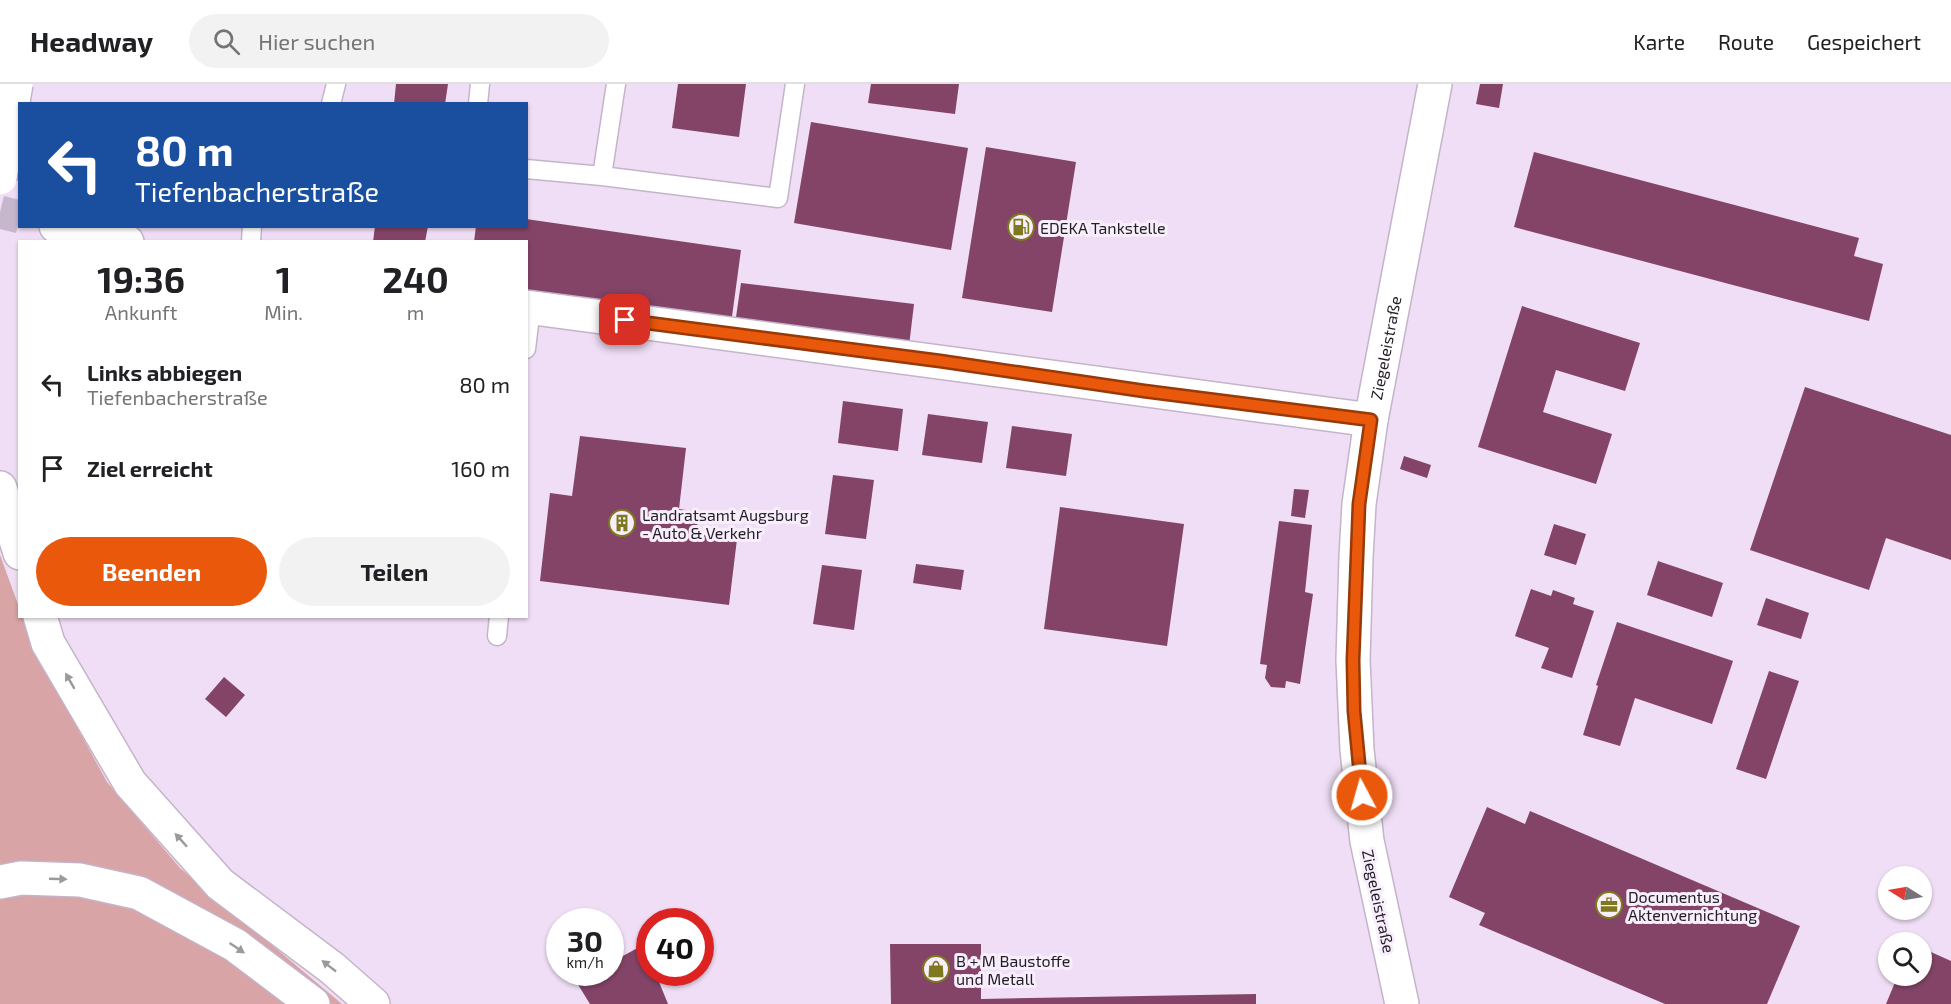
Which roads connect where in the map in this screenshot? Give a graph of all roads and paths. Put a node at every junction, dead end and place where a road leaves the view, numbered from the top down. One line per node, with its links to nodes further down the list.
1 (16, 84): 9 (main road, bridge); 12 (main road, bridge)
2 (336, 84): 7 (lane)
3 (480, 84): 8 (lane)
4 (616, 84): 11 (lane)
5 (795, 84): 11 (lane)
6 (1435, 84): 16 (main road, Ziegeleistraße)
7 (332, 102)
8 (478, 102)
9 (0, 143)
10 (528, 169): 11 (lane)
11 (602, 176)
12 (0, 178)
13 (65, 228): 14 (main road)
14 (118, 240)
15 (529, 307): 16 (main road)
16 (1371, 420): 25 (main road, Ziegeleistraße)
17 (0, 488): 18 (main road)
18 (18, 546)
19 (41, 618): 24 (main road, one-way to 19)
20 (499, 618): 21 (lane)
21 (497, 636)
22 (0, 882): 23 (main road, one-way to 23)
23 (313, 1004)
24 (373, 1004)
25 (1402, 1004)

